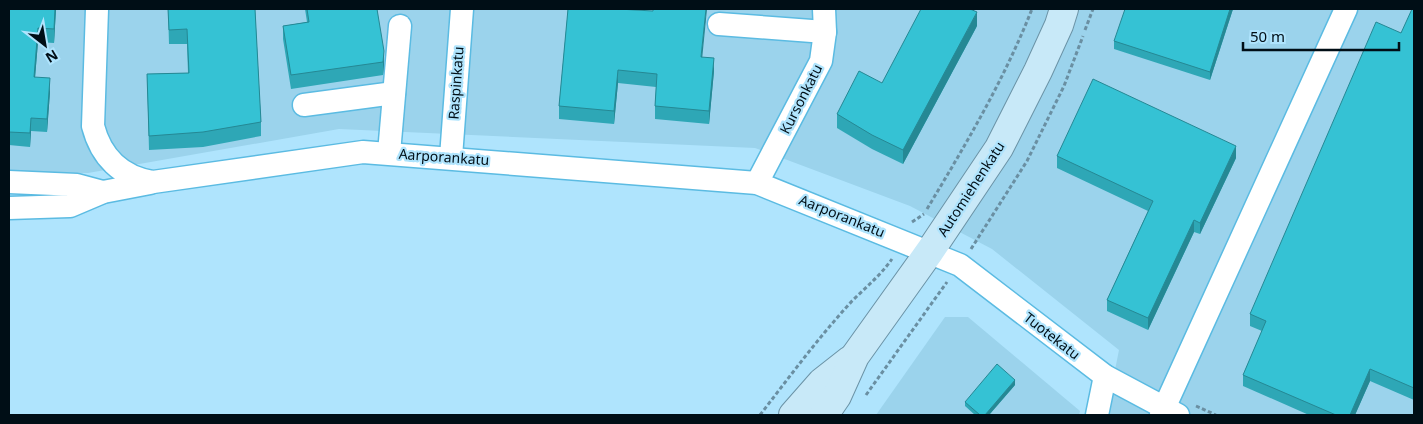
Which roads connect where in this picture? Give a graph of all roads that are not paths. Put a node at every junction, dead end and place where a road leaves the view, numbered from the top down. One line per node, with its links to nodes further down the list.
1 (97, 9): 14 (street, Aarporankatu)
2 (462, 9): 12 (street, Raspinkatu)
3 (824, 9): 8 (street, Kursonkatu)
4 (1064, 9): 18 (main road, Automiehenkatu)
5 (1346, 9): 21 (street)
6 (720, 24): 8 (street)
7 (400, 26): 9 (street)
8 (825, 32): 15 (street, Kursonkatu)
9 (394, 93): 10 (street); 11 (street)
10 (304, 105)
11 (389, 153): 12 (street, Aarporankatu); 14 (street, Aarporankatu)
12 (451, 157): 15 (street, Aarporankatu)
13 (9, 182): 16 (street)
14 (153, 182): 16 (street)
15 (757, 183): 18 (street, Aarporankatu)
16 (103, 192): 17 (street)
17 (9, 208)
18 (930, 251): 19 (main road, Automiehenkatu); 20 (street, Tuotekatu)
19 (855, 356): 22 (main road, Automiehenkatu); 23 (main road, Automiehenkatu)
20 (1105, 376): 21 (street, Tuotekatu); 24 (street)
21 (1167, 413)
22 (793, 415)
23 (824, 415)
24 (1096, 415)

